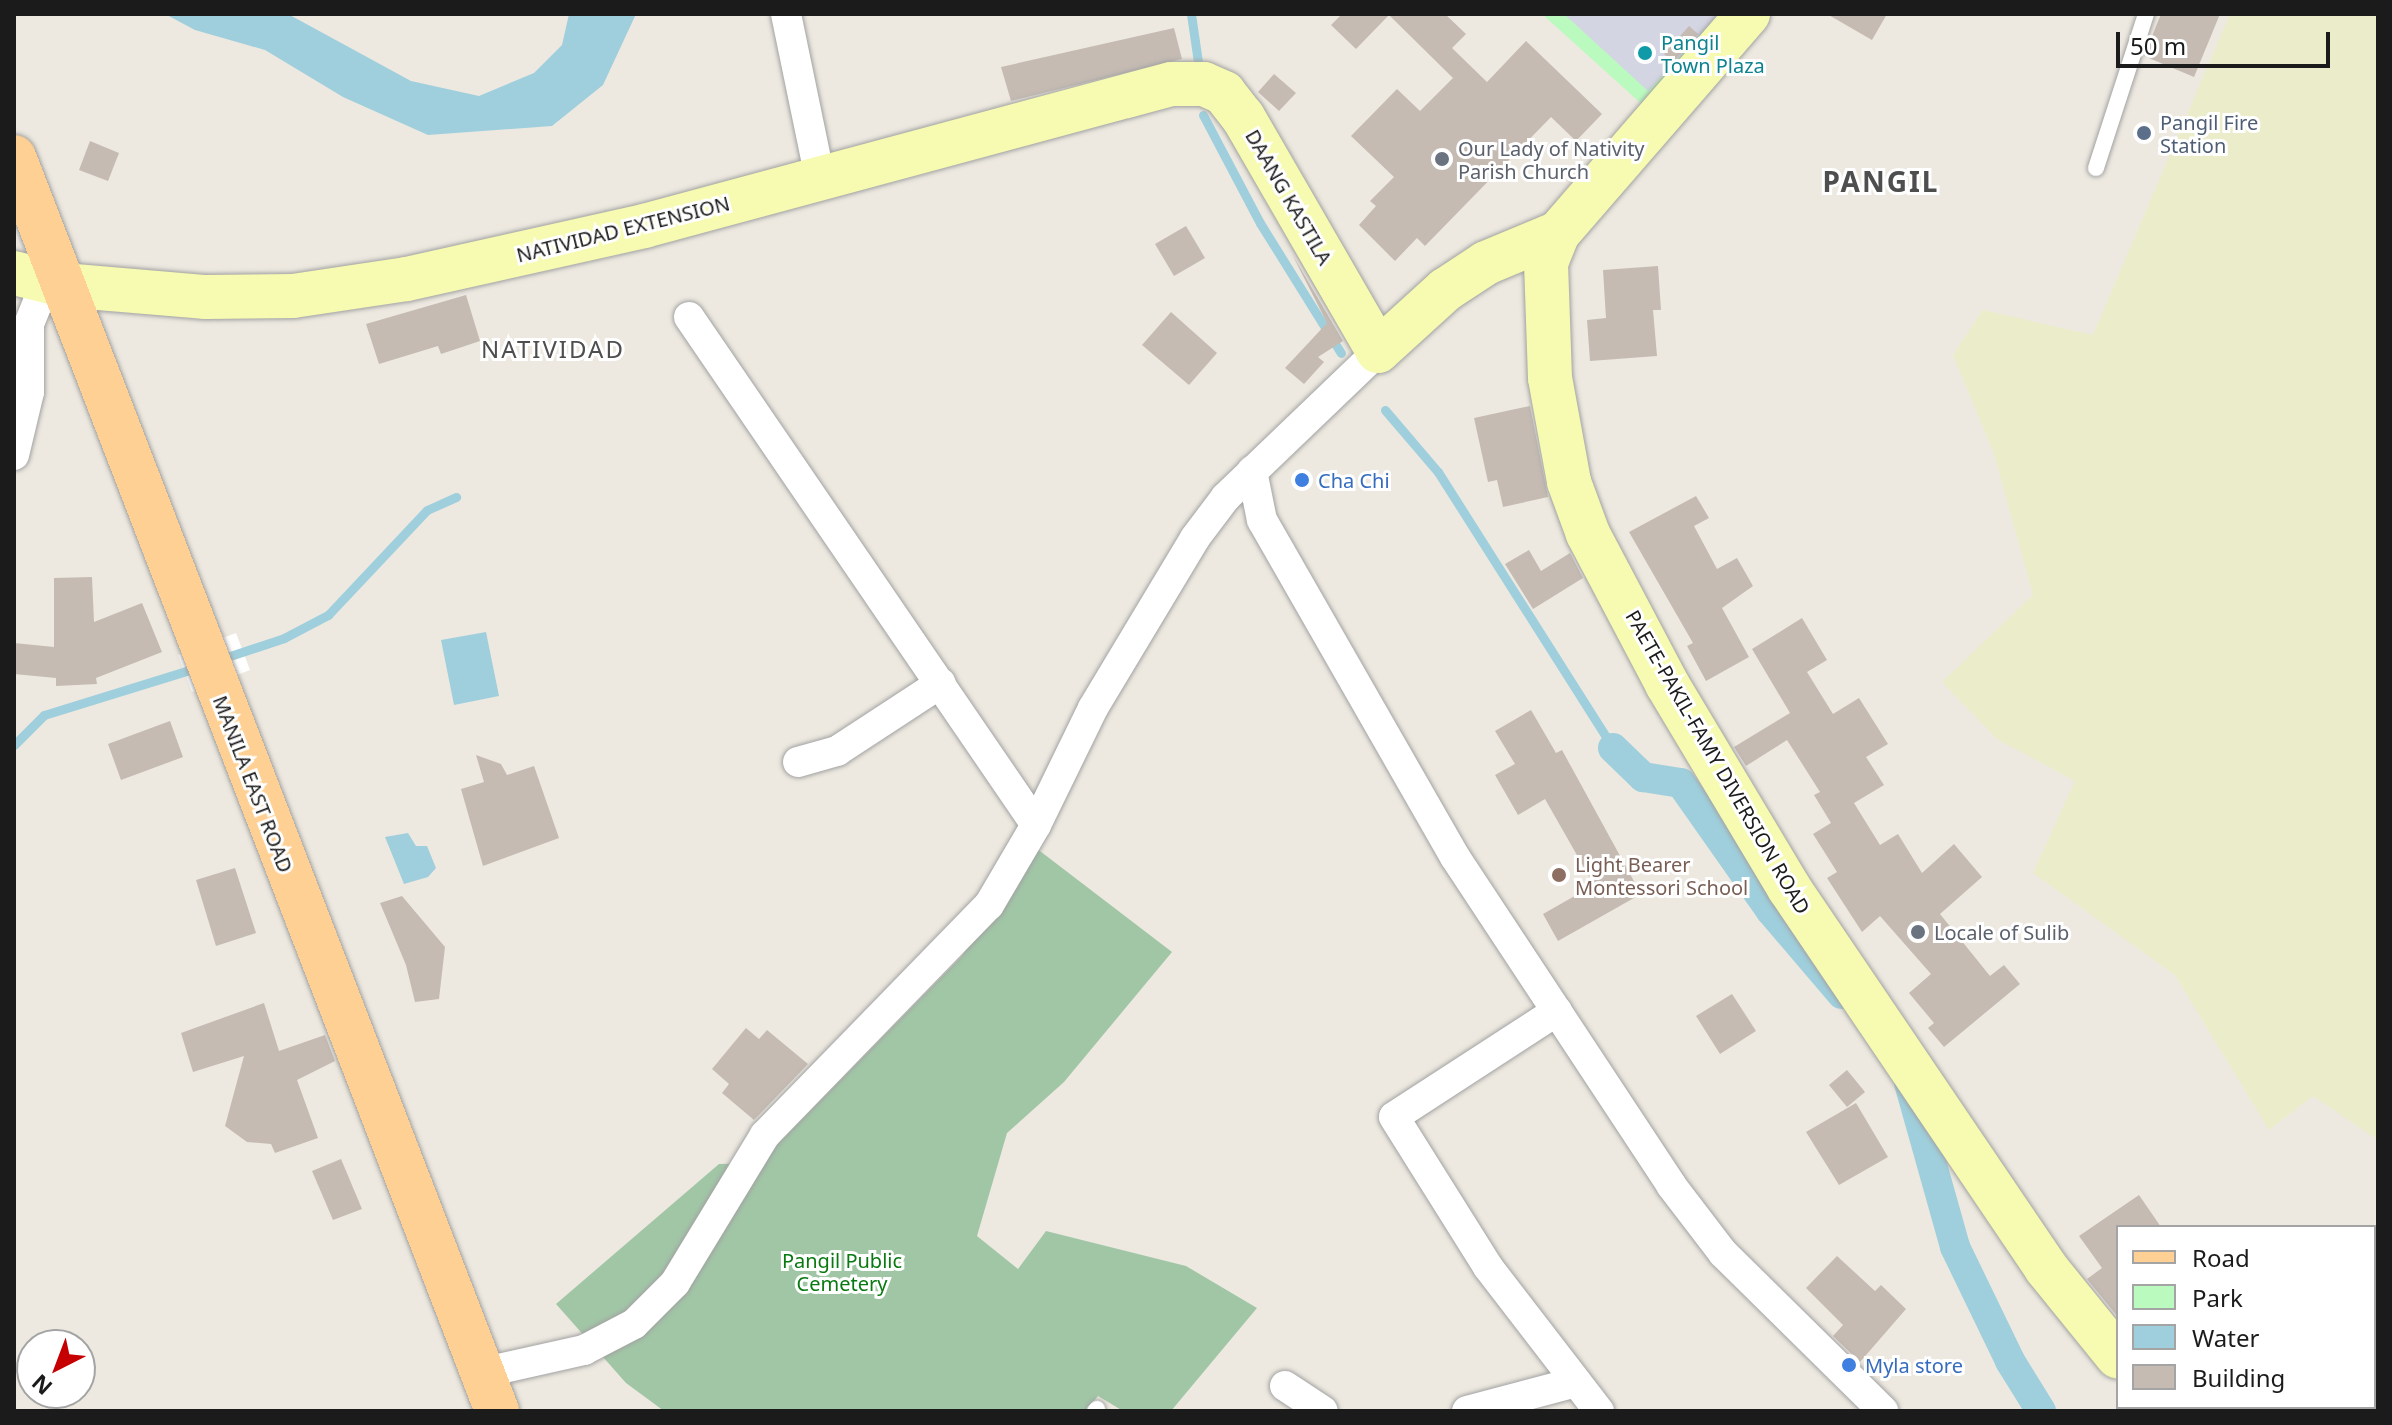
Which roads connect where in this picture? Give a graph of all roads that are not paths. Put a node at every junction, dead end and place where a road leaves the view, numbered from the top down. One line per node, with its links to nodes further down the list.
1 (786, 14): 7 (street)
2 (1748, 14): 8 (street, PAETE-PAKIL-FAMY DIVERSION ROAD)
3 (2146, 14): 6 (lane)
4 (1171, 84): 7 (street, NATIVIDAD EXTENSION); 12 (street, DAANG KASTILA)
5 (14, 157): 10 (main road, MANILA EAST ROAD)
6 (2096, 168)
7 (820, 178): 10 (street, NATIVIDAD EXTENSION)
8 (1558, 233): 12 (street); 19 (street, PAETE-PAKIL-FAMY DIVERSION ROAD)
9 (14, 273): 10 (street, NATIVIDAD EXTENSION)
10 (63, 285): 13 (street); 22 (main road, MANILA EAST ROAD)
11 (689, 317): 15 (street)
12 (1378, 351): 14 (street)
13 (14, 455)
14 (1252, 471): 17 (street); 18 (street)
15 (941, 683): 16 (street); 17 (street)
16 (798, 762)
17 (1036, 825): 22 (street)
18 (1557, 1011): 20 (street); 26 (street)
19 (2116, 1355)
20 (1576, 1382): 24 (street); 25 (street)
21 (1285, 1386): 23 (street)
22 (489, 1392)
23 (1323, 1411)
24 (1467, 1411)
25 (1599, 1411)
26 (1883, 1411)

